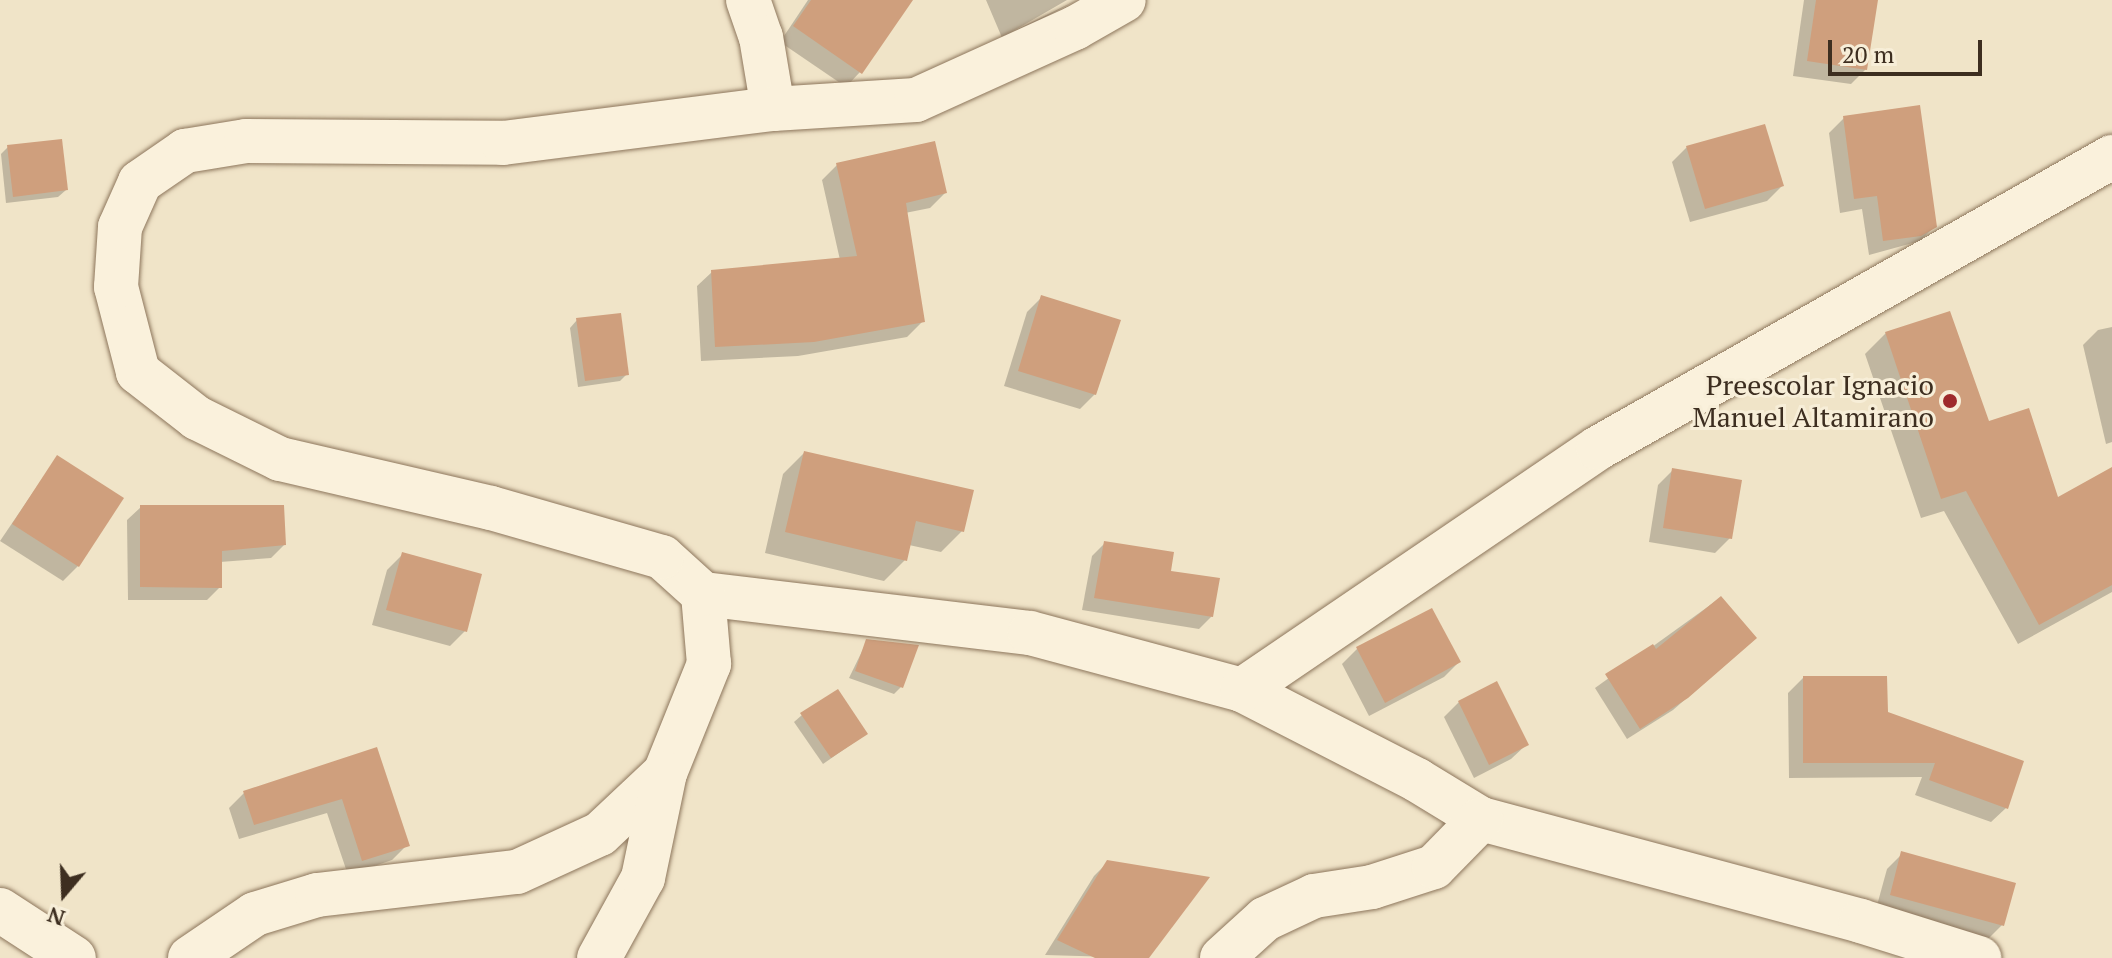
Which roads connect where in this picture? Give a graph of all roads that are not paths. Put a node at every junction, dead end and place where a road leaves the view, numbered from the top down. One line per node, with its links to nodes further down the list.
1 (748, 0): 3 (street)
2 (1124, 0): 3 (street)
3 (773, 109): 5 (street)
4 (2112, 157): 6 (street)
5 (703, 594): 6 (street); 7 (street)
6 (1242, 690): 8 (street)
7 (665, 773): 11 (street); 12 (street)
8 (1481, 819): 13 (street); 14 (street)
9 (0, 910): 10 (street)
10 (74, 958)
11 (190, 958)
12 (599, 958)
13 (1222, 958)
14 (1979, 958)

